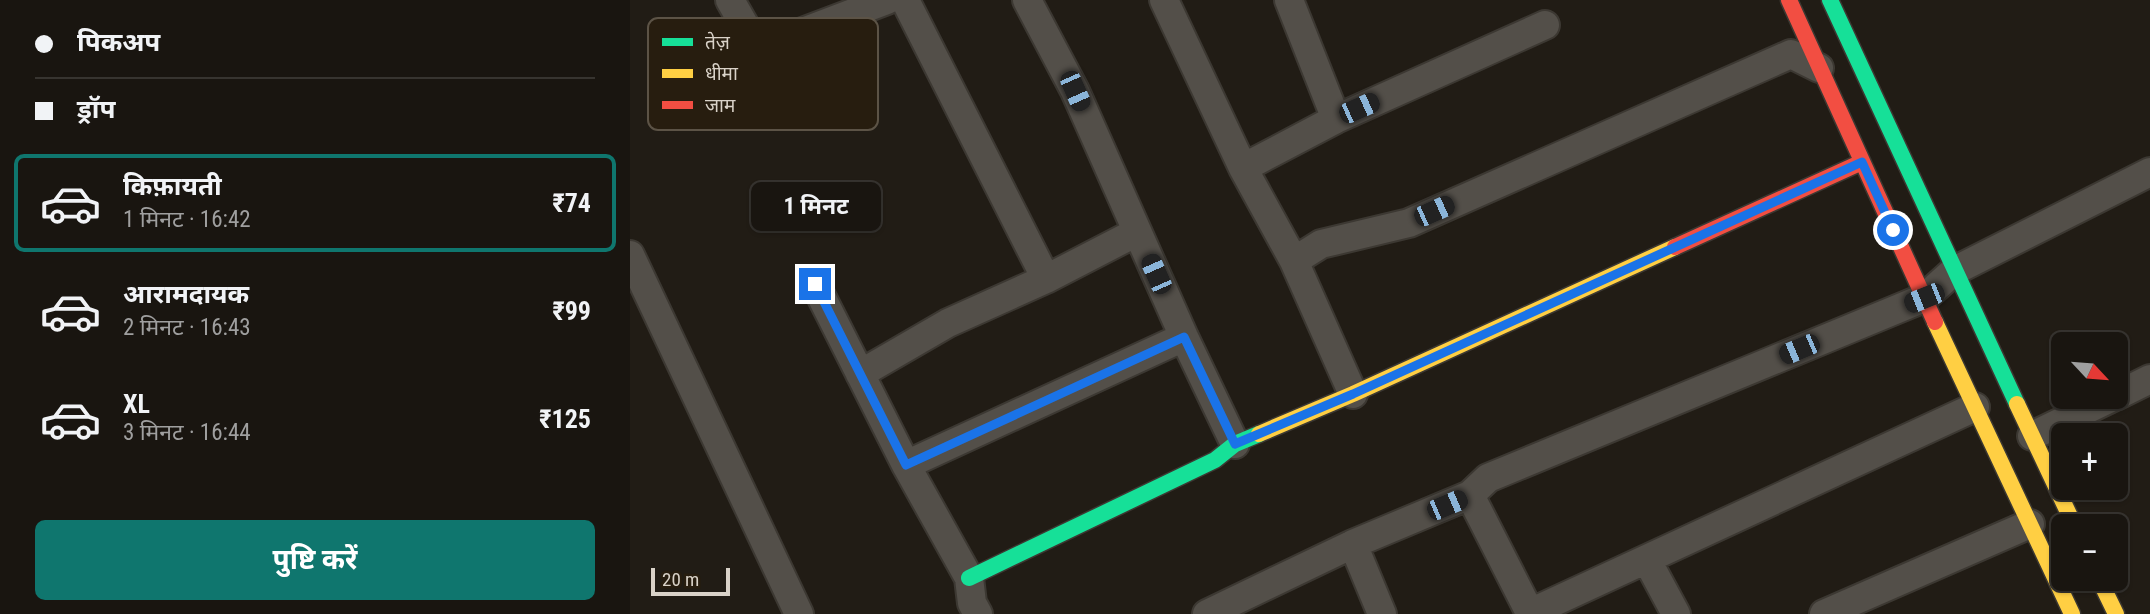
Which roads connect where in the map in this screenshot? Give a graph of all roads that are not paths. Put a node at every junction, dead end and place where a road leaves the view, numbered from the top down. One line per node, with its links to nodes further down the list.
1 (730, 0): 9 (street)
2 (887, 0): 10 (street)
3 (905, 0): 21 (street)
4 (1027, 0): 17 (street)
5 (1164, 0): 15 (street)
6 (1289, 0): 13 (street)
7 (1789, 0): 12 (main road)
8 (1830, 0): 20 (main road)
9 (740, 18)
10 (840, 18)
11 (1545, 25): 13 (street)
12 (1819, 68): 14 (main road); 19 (street)
13 (1336, 118): 15 (street)
14 (1862, 162): 23 (main road); 28 (main road)
15 (1243, 168): 19 (street)
16 (2150, 172): 20 (street)
17 (1137, 232): 21 (street); 24 (street)
18 (630, 255): 41 (street)
19 (1294, 261): 28 (street)
20 (1954, 271): 23 (street); 31 (main road)
21 (1046, 279): 25 (street)
22 (815, 284): 25 (street)
23 (1924, 298): 29 (main road); 34 (street)
24 (1184, 337): 32 (street); 33 (street)
25 (859, 374): 33 (street)
26 (2150, 379): 27 (street)
27 (2128, 390)
28 (1353, 394): 32 (main road)
29 (1975, 407): 36 (main road); 38 (street)
30 (2087, 410): 31 (street)
31 (2032, 436): 35 (main road)
32 (1235, 444): 39 (main road)
33 (906, 465): 39 (street)
34 (1470, 495): 37 (street); 45 (street)
35 (2068, 514)
36 (2030, 524): 47 (street); 48 (main road)
37 (1353, 544): 43 (street); 44 (street)
38 (1647, 560): 45 (street); 46 (street)
39 (968, 578): 42 (street)
40 (2105, 591): 49 (main road)
41 (799, 614)
42 (978, 614)
43 (1207, 614)
44 (1382, 614)
45 (1529, 614)
46 (1676, 614)
47 (1824, 614)
48 (2072, 614)
49 (2116, 614)

